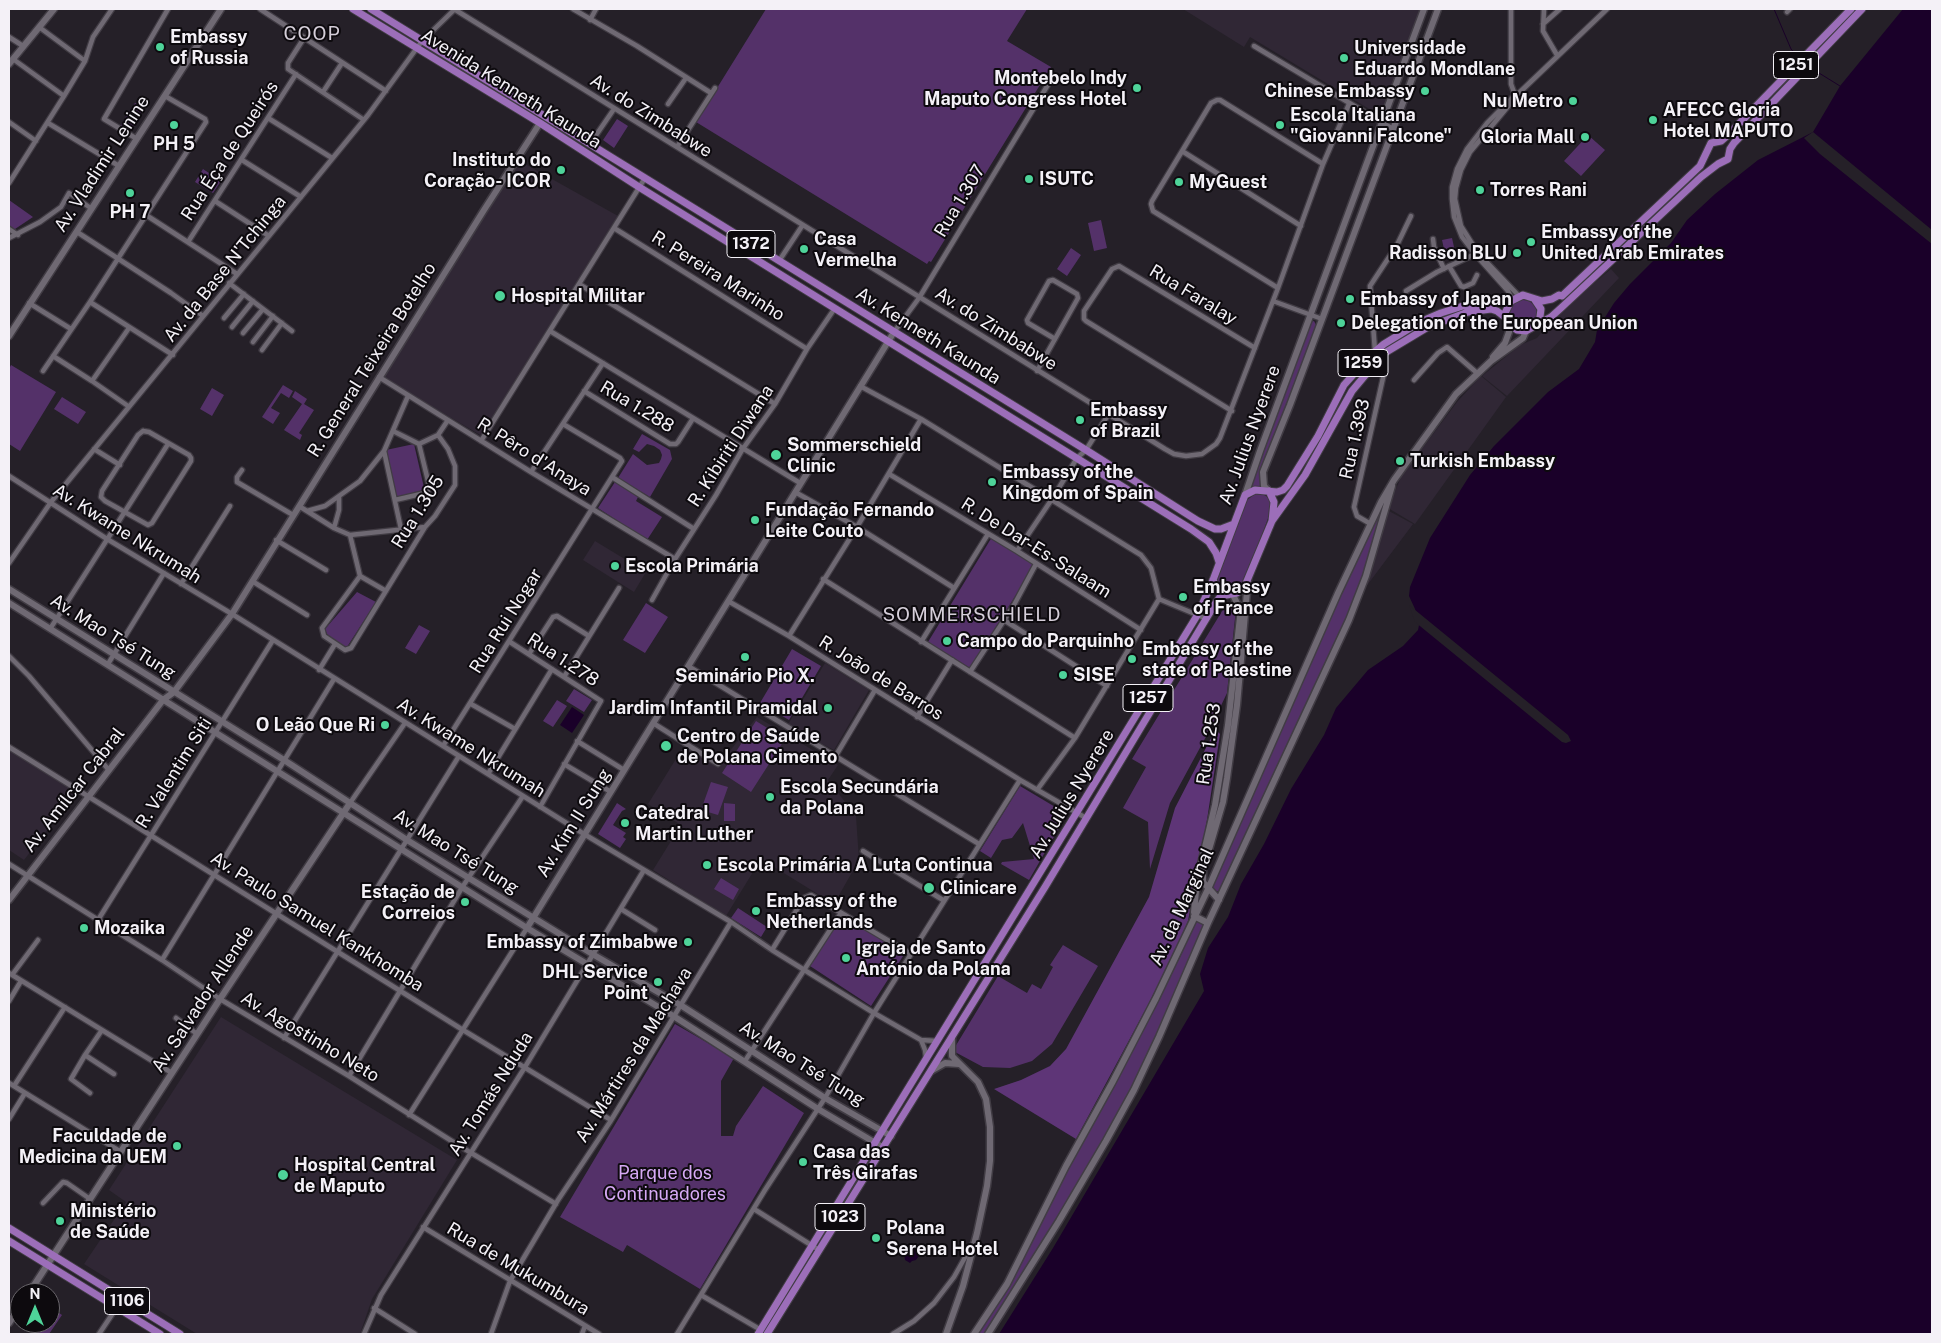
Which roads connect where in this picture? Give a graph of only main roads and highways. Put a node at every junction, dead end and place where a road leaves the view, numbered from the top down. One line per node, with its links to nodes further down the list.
1 (54, 9): 9 (main road)
2 (221, 9): 23 (main road, Av. Vladimir Lenine)
3 (354, 9): 10 (main road, Avenida Kenneth Kaunda)
4 (371, 9): 14 (main road, Avenida Kenneth Kaunda)
5 (1424, 9): 28 (main road, Av. Julius Nyerere)
6 (1438, 9): 27 (main road, Av. Julius Nyerere)
7 (1851, 9): 11 (main road, 1251)
8 (1862, 9): 12 (main road, Av. da Marginal / 1251)
9 (11, 61)
10 (540, 123): 15 (main road, Avenida Kenneth Kaunda); 39 (main road, R. General Teixeira Botelho)
11 (1721, 140): 12 (main road); 13 (main road, 1251)
12 (1730, 149): 16 (main road, Av. da Marginal / 1251)
13 (1707, 150): 16 (main road); 18 (main road, 1251)
14 (609, 156): 22 (main road, Av. Kenneth Kaunda / 1372)
15 (602, 163): 24 (main road, Av. Kenneth Kaunda / 1372)
16 (1718, 164): 20 (main road, Av. da Marginal / 1251)
17 (1514, 299): 18 (main road, 1251); 19 (main road); 27 (main road, 1259)
18 (1535, 300): 20 (main road)
19 (1508, 321): 21 (main road); 25 (main road); 29 (main road)
20 (1539, 324): 21 (main road, Av. da Marginal / 1251)
21 (1526, 331): 25 (main road, Av. da Marginal / 1251)
22 (894, 332): 24 (main road, Av. Kim II Sung); 30 (main road, Av. Kenneth Kaunda / 1372)
23 (9, 336)
24 (888, 340): 31 (main road); 51 (main road, Av. Kim II Sung)
25 (1491, 361): 26 (main road, Av. da Marginal / 1251)
26 (1394, 480): 47 (main road, Av. da Marginal / 1251); 49 (main road, Av. da Marginal / 1251)
27 (1269, 491): 28 (main road); 29 (main road)
28 (1245, 495): 30 (main road, Av. Julius Nyerere)
29 (1272, 521): 32 (main road)
30 (1234, 524): 31 (main road, Av. Julius Nyerere)
31 (1219, 562): 33 (main road, Av. Julius Nyerere)
32 (1248, 579): 35 (main road, Av. Julius Nyerere); 47 (main road)
33 (1213, 580): 35 (main road); 37 (main road, Av. Julius Nyerere / 1257)
34 (9, 589): 39 (main road, Av. Mao Tsé Tung)
35 (1230, 595): 38 (main road, Av. Julius Nyerere / 1257); 50 (main road, Rua 1.253)
36 (9, 603): 40 (main road, Av. Mao Tsé Tung)
37 (1159, 680): 38 (main road); 41 (main road, Av. Julius Nyerere / 1257)
38 (1167, 685): 42 (main road, Av. Julius Nyerere / 1257)
39 (174, 692): 40 (main road, Av. Amílcar Cabral); 43 (main road, Av. Mao Tsé Tung)
40 (162, 700): 44 (main road, Av. Mao Tsé Tung); 48 (main road, Av. Amílcar Cabral)
41 (1119, 746): 42 (main road); 45 (main road, Av. Julius Nyerere / 1257)
42 (1127, 750): 46 (main road, Av. Julius Nyerere / 1257)
43 (350, 803): 44 (main road, Av. Salvador Allende); 51 (main road, Av. Mao Tsé Tung)
44 (344, 813): 53 (main road, Av. Mao Tsé Tung); 70 (main road, Av. Salvador Allende)
45 (1036, 881): 46 (main road); 54 (main road, Av. Julius Nyerere / 1257)
46 (1045, 887): 55 (main road, Av. Julius Nyerere / 1257)
47 (1208, 889): 49 (main road); 50 (main road, Av. da Marginal / 1251)
48 (9, 900)
49 (1219, 900): 52 (main road, Av. da Marginal / 1251)
50 (1194, 916): 52 (main road); 77 (main road, Av. da Marginal / 1251)
51 (533, 918): 53 (main road, Av. Kim II Sung); 64 (main road, Av. Mao Tsé Tung)
52 (1208, 923): 78 (main road, Av. da Marginal / 1251)
53 (527, 928): 66 (main road, Av. Mao Tsé Tung)
54 (994, 951): 55 (main road); 56 (main road, Av. Julius Nyerere / 1257)
55 (1001, 956): 57 (main road, Av. Julius Nyerere / 1257)
56 (952, 1018): 57 (main road); 59 (main road, Av. Julius Nyerere / 1257)
57 (960, 1023): 58 (main road, Av. Julius Nyerere / 1257)
58 (952, 1038): 60 (main road); 61 (main road, Av. Julius Nyerere / 1023)
59 (938, 1040): 62 (main road, Av. Julius Nyerere / 1023)
60 (960, 1065): 61 (main road); 76 (main road)
61 (931, 1071): 63 (main road, Av. Julius Nyerere / 1023)
62 (916, 1075): 63 (main road); 64 (main road, Av. Julius Nyerere / 1023)
63 (925, 1081): 65 (main road, Av. Julius Nyerere / 1023)
64 (883, 1131): 65 (main road, Av. Mao Tsé Tung); 66 (main road, Av. Julius Nyerere / 1023)
65 (891, 1136): 67 (main road, Av. Julius Nyerere / 1023)
66 (875, 1143): 67 (main road, Av. Mao Tsé Tung); 73 (main road, Av. Julius Nyerere / 1023)
67 (884, 1148): 73 (main road, Av. Julius Nyerere / 1023)
68 (9, 1228): 70 (main road)
69 (9, 1241): 71 (main road)
70 (53, 1256): 71 (main road, Av. Salvador Allende); 75 (main road, 1106)
71 (48, 1264): 72 (main road, Av. Salvador Allende); 74 (main road, 1106)
72 (36, 1283)
73 (762, 1333)
74 (160, 1334)
75 (180, 1334)
76 (946, 1334)
77 (974, 1334)
78 (988, 1334)

